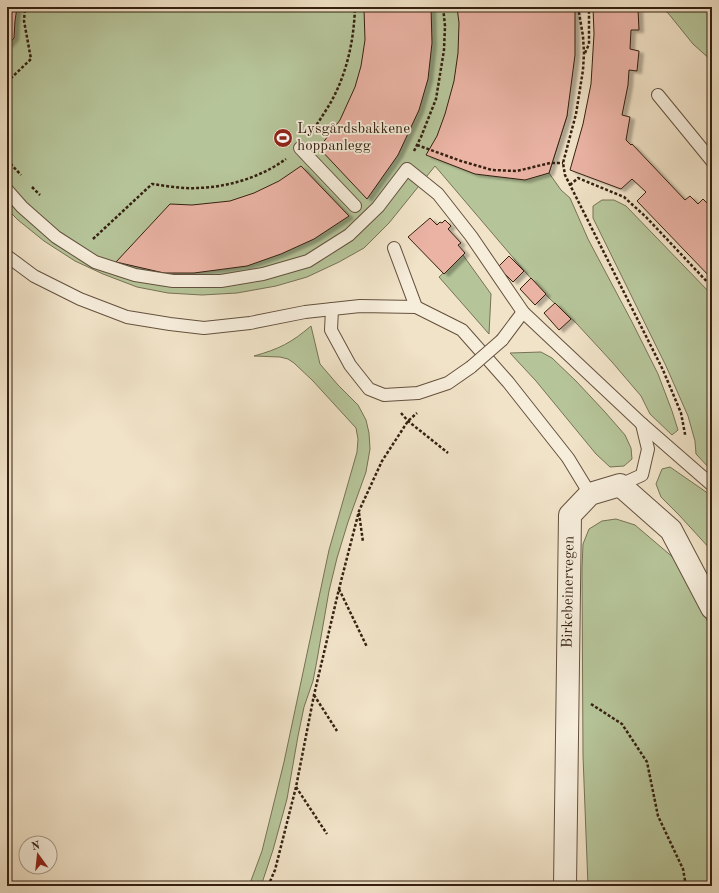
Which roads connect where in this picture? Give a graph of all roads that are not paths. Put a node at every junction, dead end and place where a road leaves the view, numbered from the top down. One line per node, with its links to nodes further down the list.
1 (658, 95): 3 (lane)
2 (300, 148): 5 (lane)
3 (712, 161)
4 (7, 190): 10 (lane)
5 (355, 206)
6 (394, 248): 8 (lane)
7 (7, 256): 9 (lane)
8 (416, 307): 9 (lane); 14 (lane)
9 (332, 309): 10 (lane, bridge)
10 (523, 312): 11 (lane)
11 (642, 424): 12 (lane); 13 (lane)
12 (712, 485)
13 (620, 486): 14 (street); 15 (street)
14 (590, 494): 16 (street, Birkebeinervegen)
15 (712, 608)
16 (565, 886)

